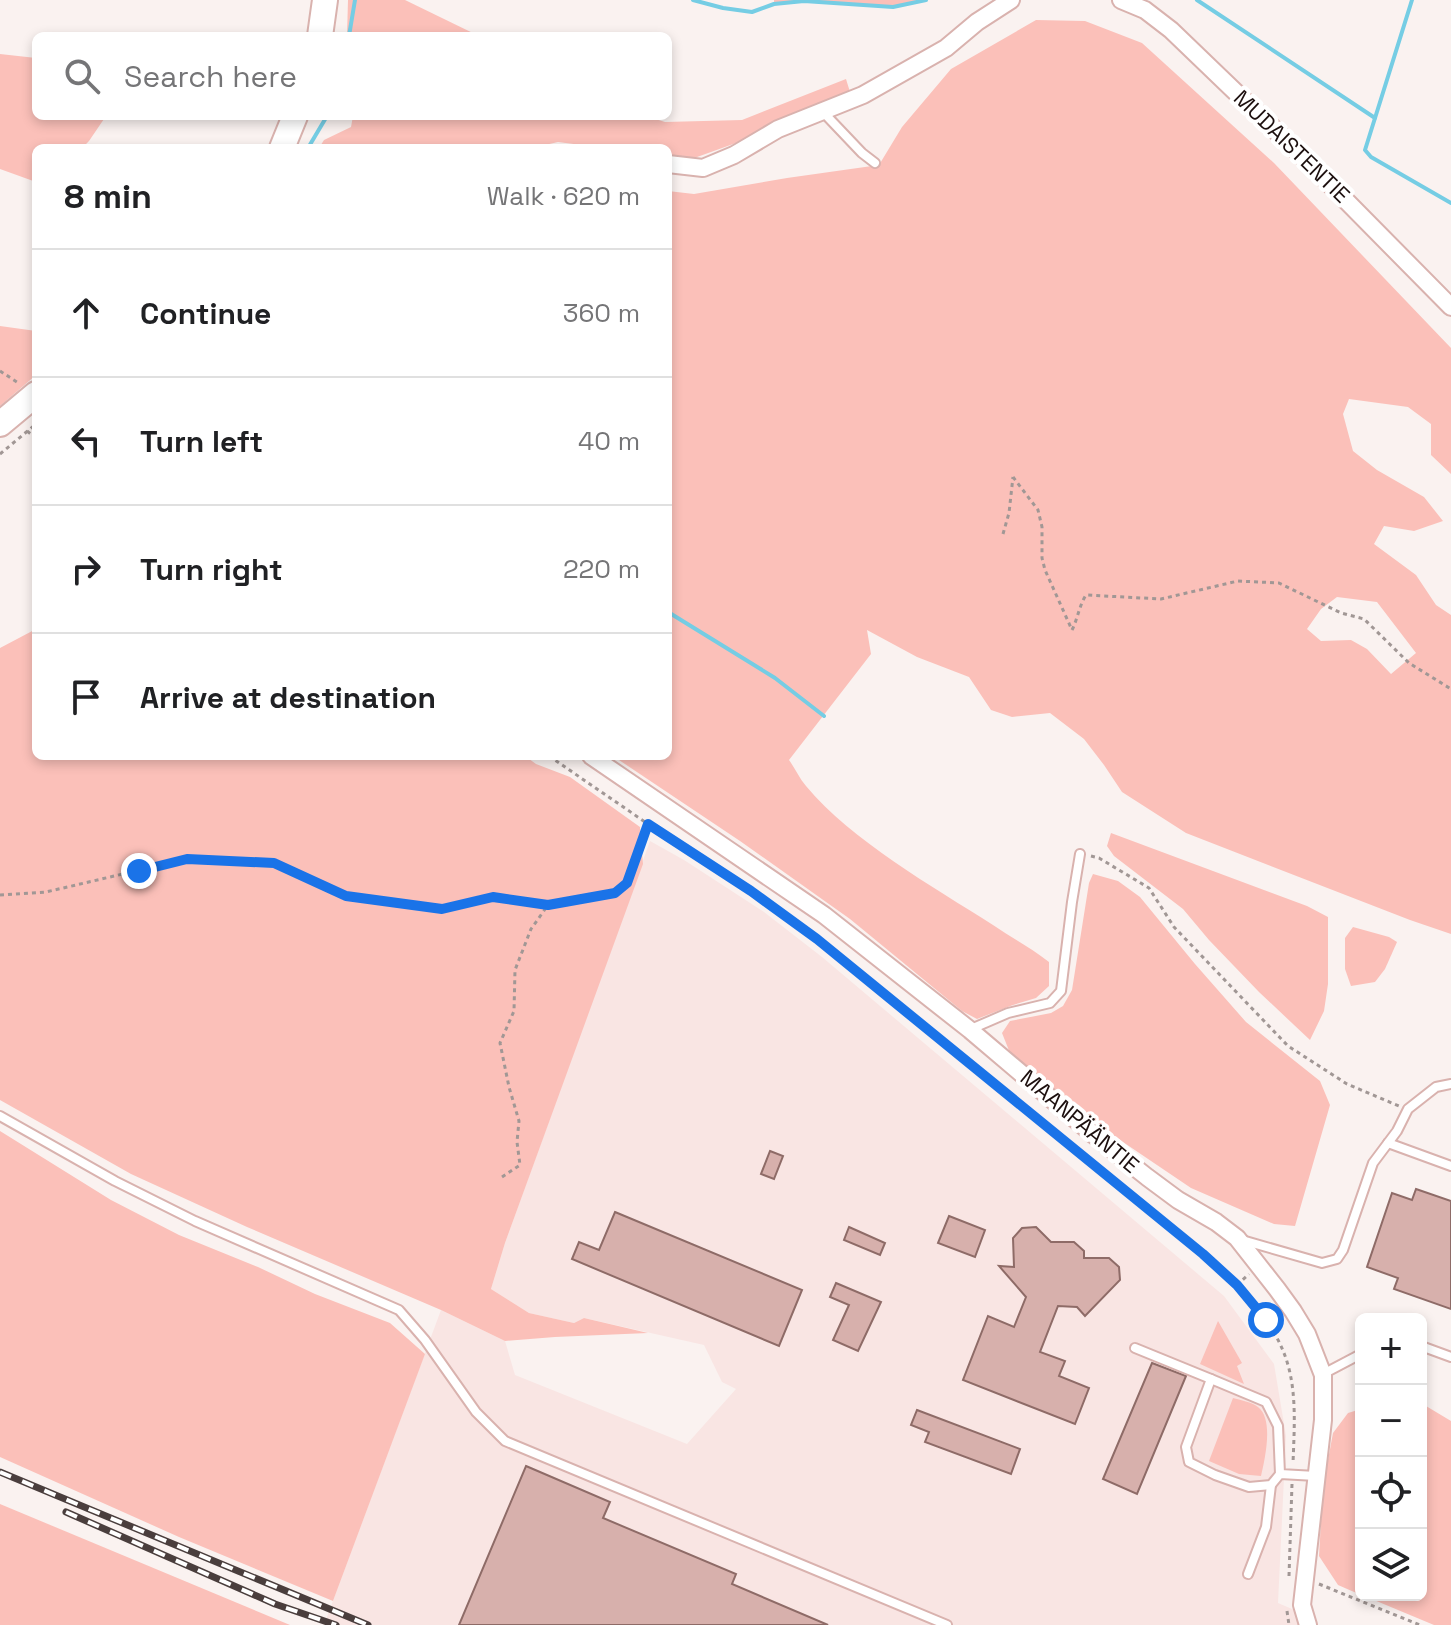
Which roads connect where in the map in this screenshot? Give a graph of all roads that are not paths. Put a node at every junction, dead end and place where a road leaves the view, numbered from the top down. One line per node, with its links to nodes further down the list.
1 (325, 0): 4 (street)
2 (1011, 0): 5 (street)
3 (1121, 0): 10 (street, MUDAISTENTIE)
4 (321, 32)
5 (822, 111): 8 (lane); 9 (street)
6 (293, 120): 7 (street)
7 (284, 144)
8 (875, 163)
9 (672, 164)
10 (1451, 307)
11 (32, 398): 12 (street)
12 (0, 424)
13 (597, 760): 15 (street, MAANPÄÄNTIE)
14 (1080, 854): 15 (lane)
15 (970, 1030): 20 (street, MAANPÄÄNTIE)
16 (1451, 1084): 18 (lane)
17 (0, 1116): 31 (lane)
18 (1388, 1143): 19 (lane); 20 (lane)
19 (1451, 1166)
20 (1237, 1238): 25 (street, MAANPÄÄNTIE)
21 (1135, 1348): 26 (lane)
22 (1427, 1348): 24 (lane)
23 (1355, 1357): 25 (lane)
24 (1451, 1357)
25 (1323, 1375): 28 (street, MAANPÄÄNTIE)
26 (1211, 1379): 27 (lane); 29 (lane)
27 (1280, 1474): 28 (lane); 29 (lane)
28 (1316, 1476): 32 (street, MAANPÄÄNTIE)
29 (1271, 1485): 30 (lane)
30 (1248, 1574)
31 (947, 1625)
32 (1308, 1625)

